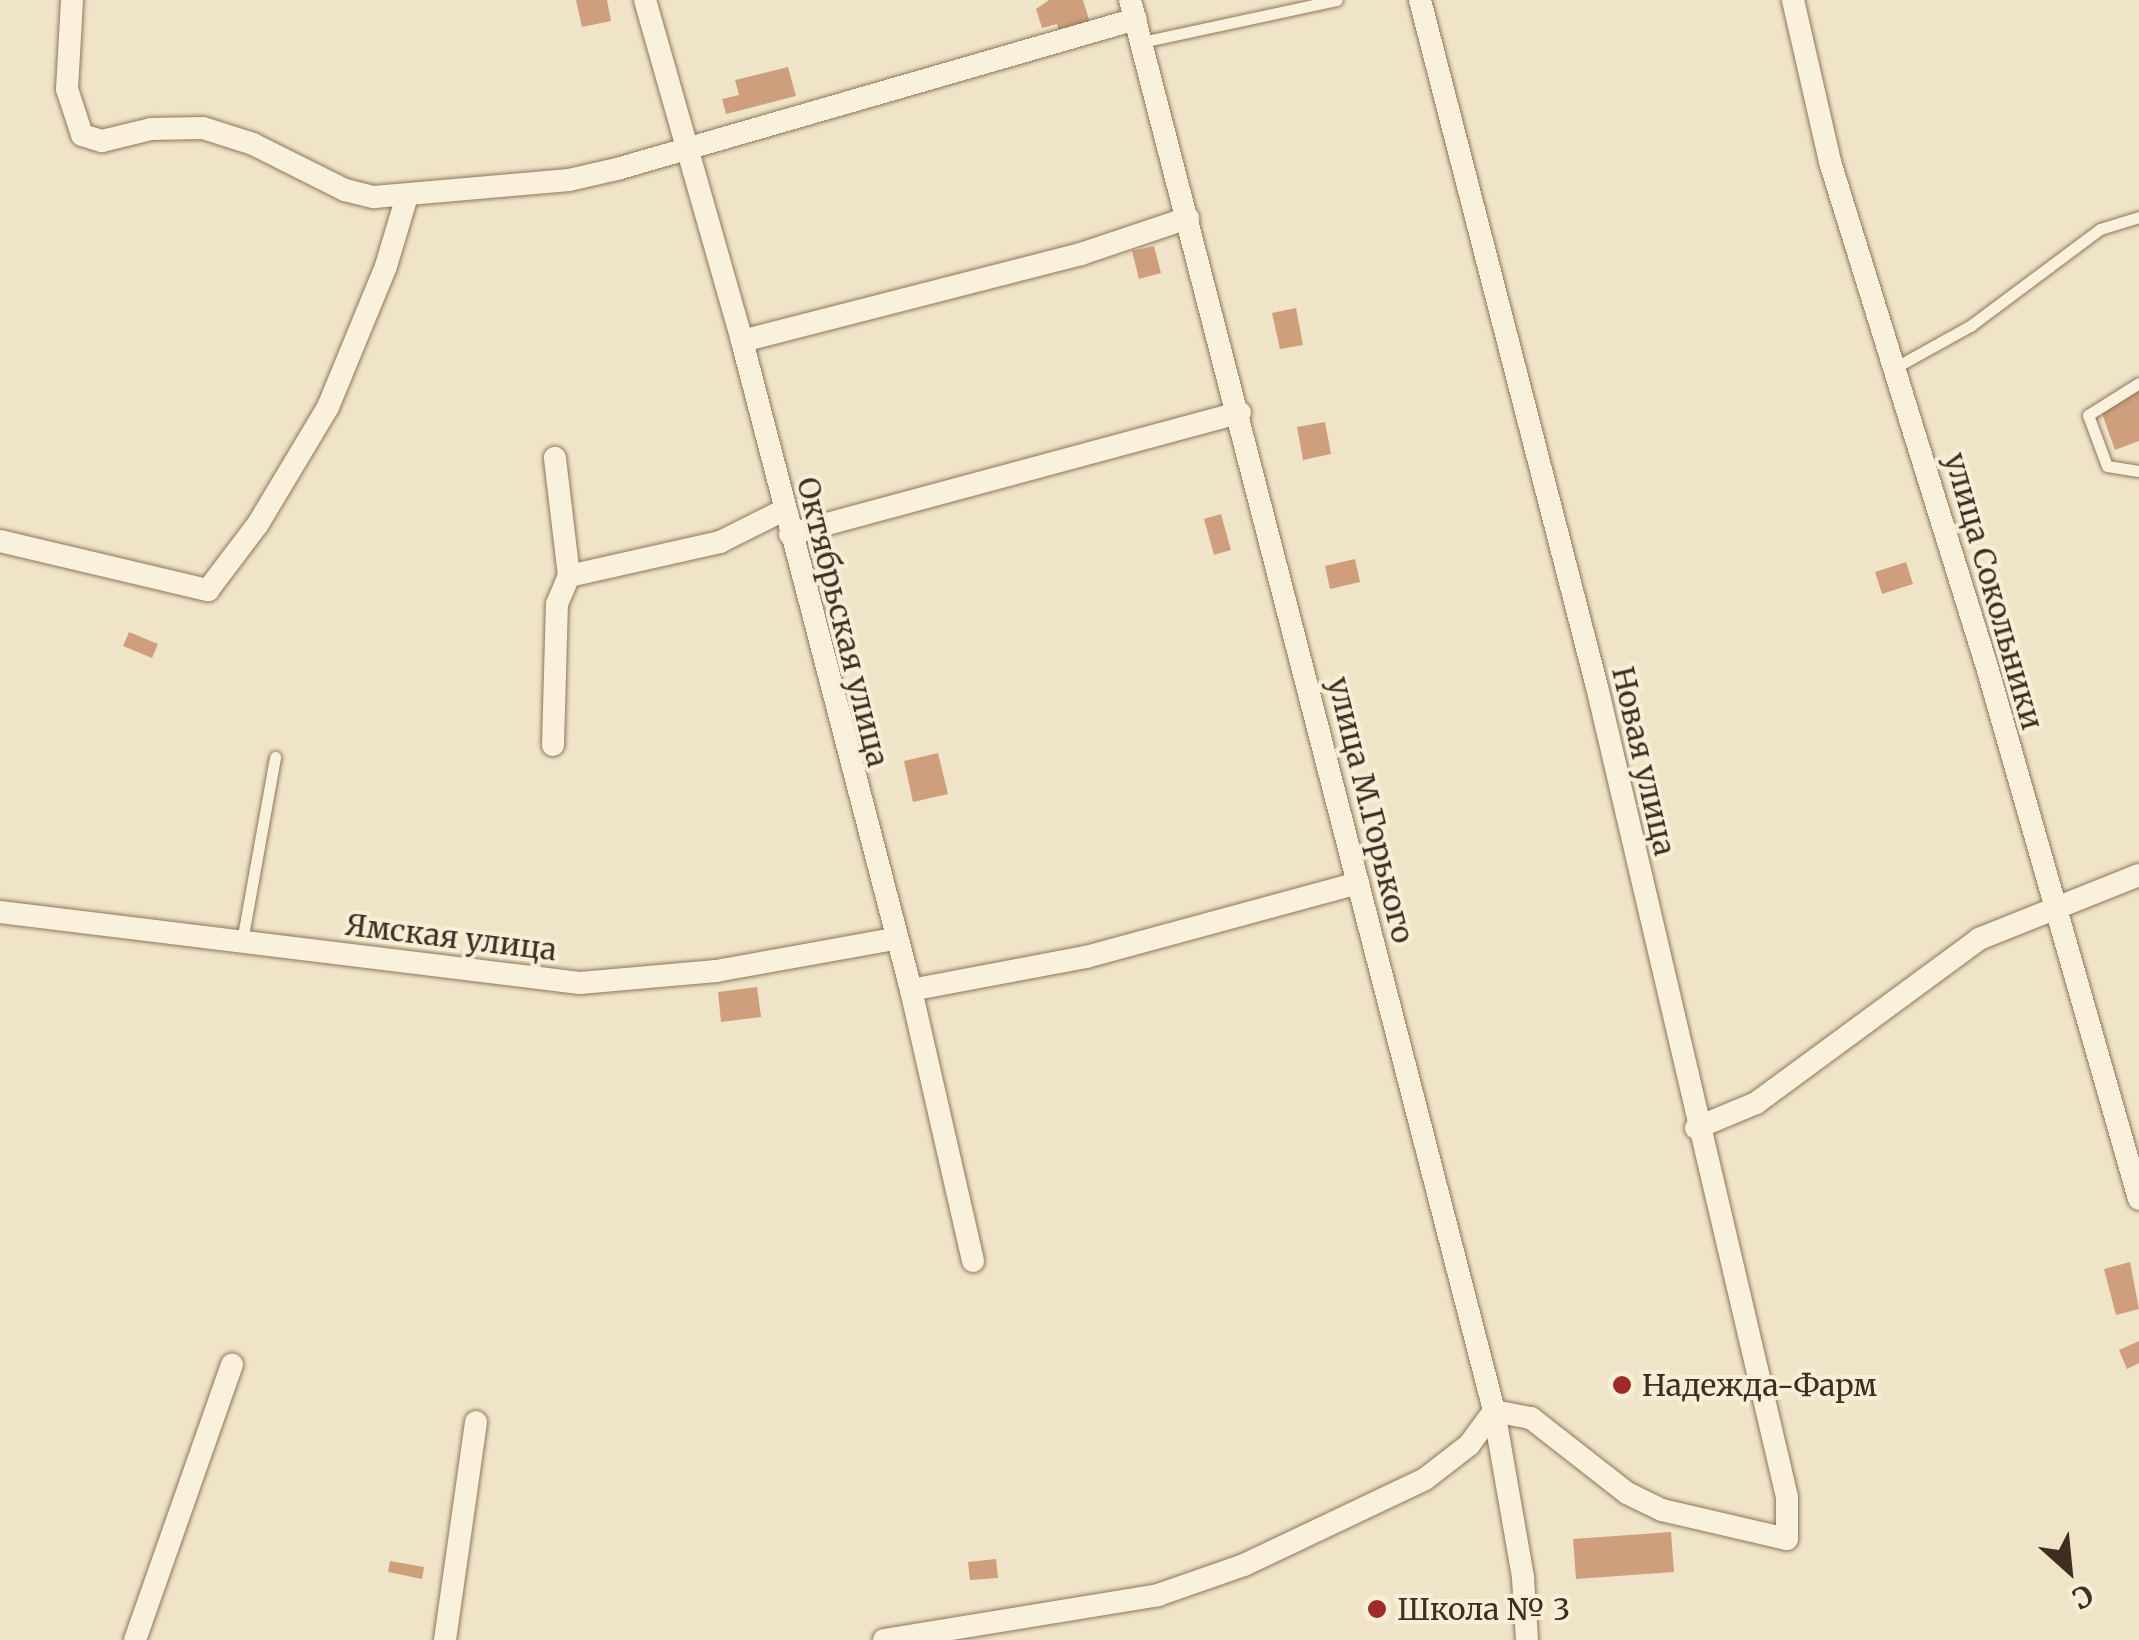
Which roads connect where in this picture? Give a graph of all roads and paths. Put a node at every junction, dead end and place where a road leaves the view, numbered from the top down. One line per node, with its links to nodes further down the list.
1 (72, 0): 9 (street)
2 (645, 0): 8 (street, Октябрьская улица)
3 (1337, 0): 7 (lane)
4 (1420, 0): 31 (street, Новая улица)
5 (1792, 0): 13 (street, улица Сокольники)
6 (1133, 10): 7 (street, улица М.Горького); 8 (street)
7 (1142, 42): 11 (street, улица М.Горького)
8 (683, 146): 9 (street); 12 (street, Октябрьская улица)
9 (407, 196): 20 (street)
10 (2139, 216): 13 (lane)
11 (1188, 218): 12 (street); 15 (street, улица М.Горького)
12 (742, 341): 18 (street, Октябрьская улица)
13 (1896, 367): 26 (street, улица Сокольники)
14 (2139, 383): 17 (lane)
15 (1240, 413): 19 (street); 25 (street, улица М.Горького)
16 (555, 458): 21 (street)
17 (2139, 471)
18 (784, 510): 19 (street, Октябрьская улица); 21 (street)
19 (790, 534): 28 (street, Октябрьская улица)
20 (0, 541)
21 (569, 576): 22 (street)
22 (552, 745)
23 (275, 757): 29 (lane)
24 (2139, 875): 26 (street)
25 (1358, 883): 30 (street); 35 (street, улица М.Горького)
26 (2053, 907): 31 (street); 32 (street, улица Сокольники)
27 (0, 912): 29 (street, Ямская улица)
28 (892, 939): 29 (street, Ямская улица); 30 (street, Октябрьская улица)
29 (242, 941)
30 (911, 990): 33 (street, Октябрьская улица)
31 (1696, 1128): 35 (street, Новая улица)
32 (2139, 1199)
33 (973, 1260)
34 (232, 1365): 37 (street)
35 (1494, 1411): 39 (street); 40 (street, улица М.Горького)
36 (476, 1422): 38 (street)
37 (135, 1640)
38 (445, 1640)
39 (884, 1640)
40 (1527, 1640)

